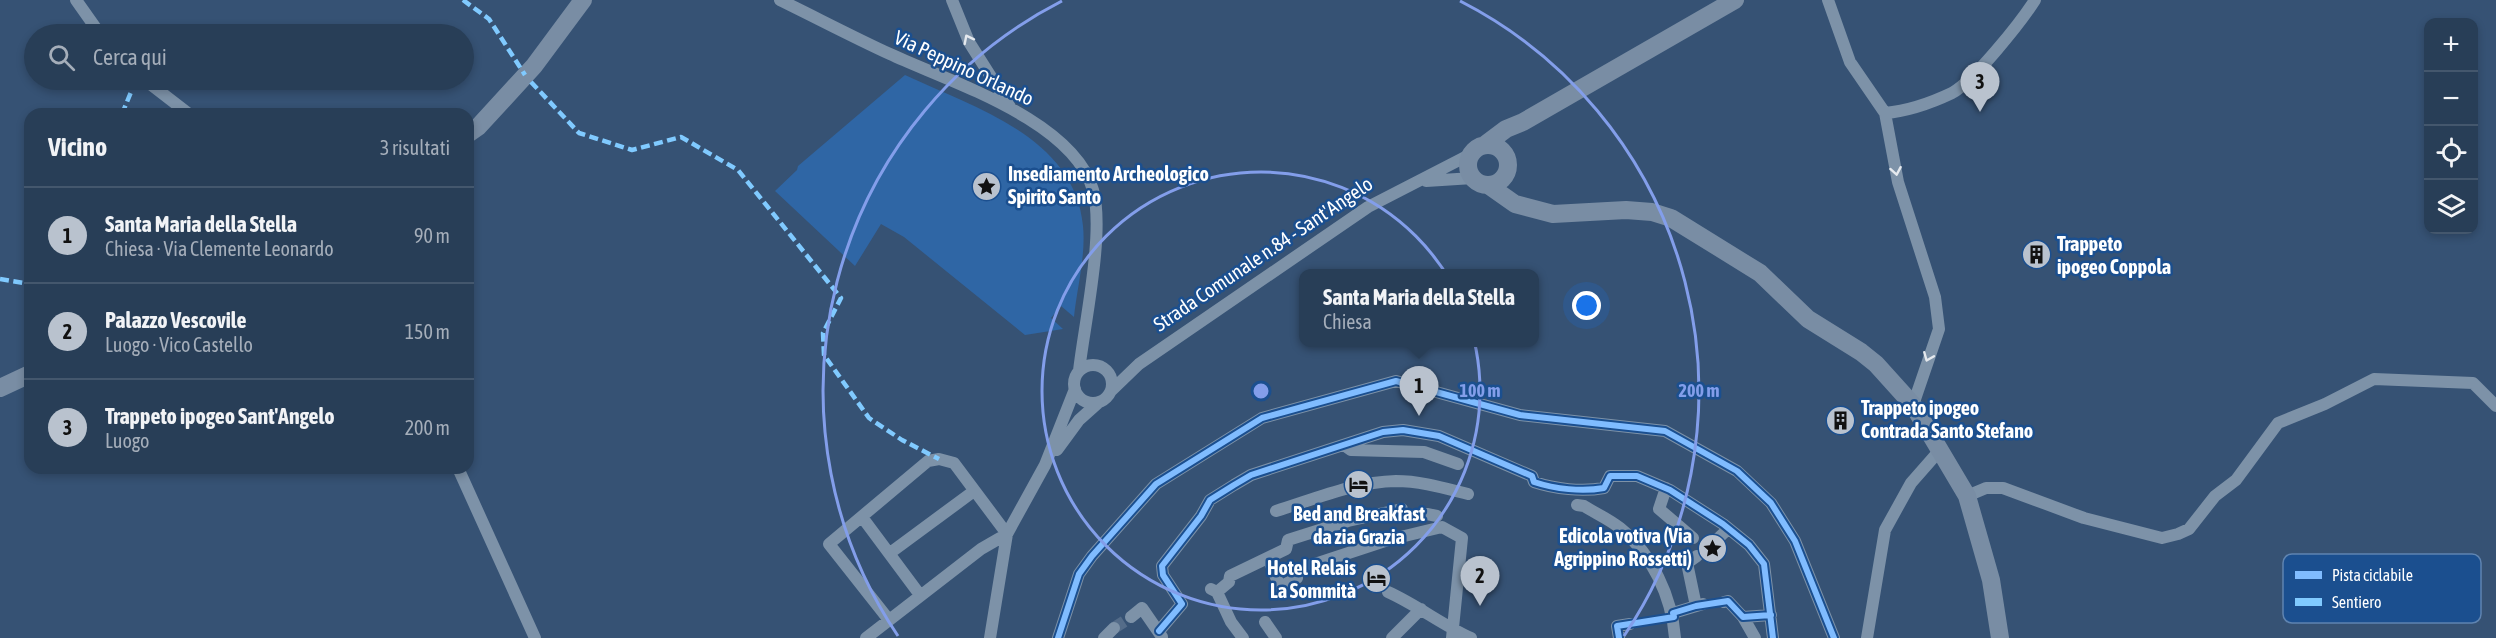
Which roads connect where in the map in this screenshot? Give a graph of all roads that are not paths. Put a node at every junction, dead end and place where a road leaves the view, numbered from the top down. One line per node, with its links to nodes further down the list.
1 (76, 0): 8 (street)
2 (584, 0): 14 (street)
3 (780, 0): 10 (street, Via Peppino Orlando)
4 (952, 0): 10 (street, one-way to 4)
5 (1735, 0): 13 (street, Strada Comunale n.84 - Sant'Angelo)
6 (2035, 0): 12 (street)
7 (1827, 2): 12 (street)
8 (93, 24)
9 (158, 90): 11 (street)
10 (1010, 107): 20 (street, Via Peppino Orlando)
11 (181, 108)
12 (1886, 113): 30 (street, one-way to 30)
13 (1523, 122): 15 (street, Strada Comunale n.84 - Sant'Angelo); 16 (street, Strada Comunale n.84 - Sant'Angelo)
14 (474, 128)
15 (1479, 149): 16 (street); 17 (street); 18 (street, Strada Comunale n.84 - Sant'Angelo)
16 (1506, 163): 17 (street); 19 (street)
17 (1480, 181): 18 (street, Strada Comunale n.84 - Sant'Angelo); 19 (street)
18 (1413, 183): 21 (street, Strada Comunale n.84 - Sant'Angelo)
19 (1526, 205): 30 (street)
20 (1081, 351): 22 (street); 24 (street, Via Peppino Orlando)
21 (1139, 364): 23 (street, Strada Comunale n.84 - Sant'Angelo); 28 (street, Strada Comunale n.84 - Sant'Angelo)
22 (1091, 365): 23 (street); 24 (street)
23 (1106, 369): 28 (street)
24 (1078, 371): 27 (street)
25 (24, 377): 26 (street)
26 (0, 388)
27 (1075, 388): 29 (street); 35 (street)
28 (1111, 391): 29 (street)
29 (1098, 403): 35 (street)
30 (1913, 405): 33 (street)
31 (2496, 406): 40 (street)
32 (1344, 445): 34 (street); 37 (street); 67 (street)
33 (1940, 450): 40 (street); 82 (street)
34 (1458, 464)
35 (1045, 465): 46 (street)
36 (461, 474): 68 (street)
37 (1666, 488): 45 (street); 47 (street)
38 (974, 491): 44 (street); 46 (street); 49 (street)
39 (1468, 494): 43 (street)
40 (1966, 496): 83 (street)
41 (1577, 505): 58 (street)
42 (1402, 509): 51 (street)
43 (1275, 511)
44 (862, 517): 49 (street); 62 (street)
45 (1728, 530): 48 (street); 59 (street)
46 (1007, 534): 55 (street); 70 (street)
47 (1693, 538)
48 (1709, 547)
49 (890, 553): 55 (street)
50 (1697, 556): 58 (street)
51 (1268, 558): 53 (street); 73 (street)
52 (1312, 565): 66 (street)
53 (1297, 578)
54 (1388, 592): 57 (street)
55 (920, 595): 62 (street)
56 (1724, 602): 61 (street)
57 (1421, 609): 66 (street); 75 (street)
58 (1673, 613): 78 (street)
59 (1771, 615): 61 (street); 80 (street)
60 (1131, 617): 67 (street)
61 (1743, 617): 79 (street)
62 (889, 620): 69 (street)
63 (1265, 622): 74 (street)
64 (1630, 624): 77 (street)
65 (1114, 628): 72 (street)
66 (1453, 634): 76 (street)
67 (1161, 635)
68 (535, 638)
69 (866, 638)
70 (990, 638)
71 (1058, 638): 81 (street)
72 (1104, 638)
73 (1243, 638)
74 (1276, 638)
75 (1392, 638)
76 (1471, 638)
77 (1619, 638)
78 (1675, 638)
79 (1755, 638)
80 (1773, 638)
81 (1834, 638)
82 (1867, 638)
83 (2000, 638)

